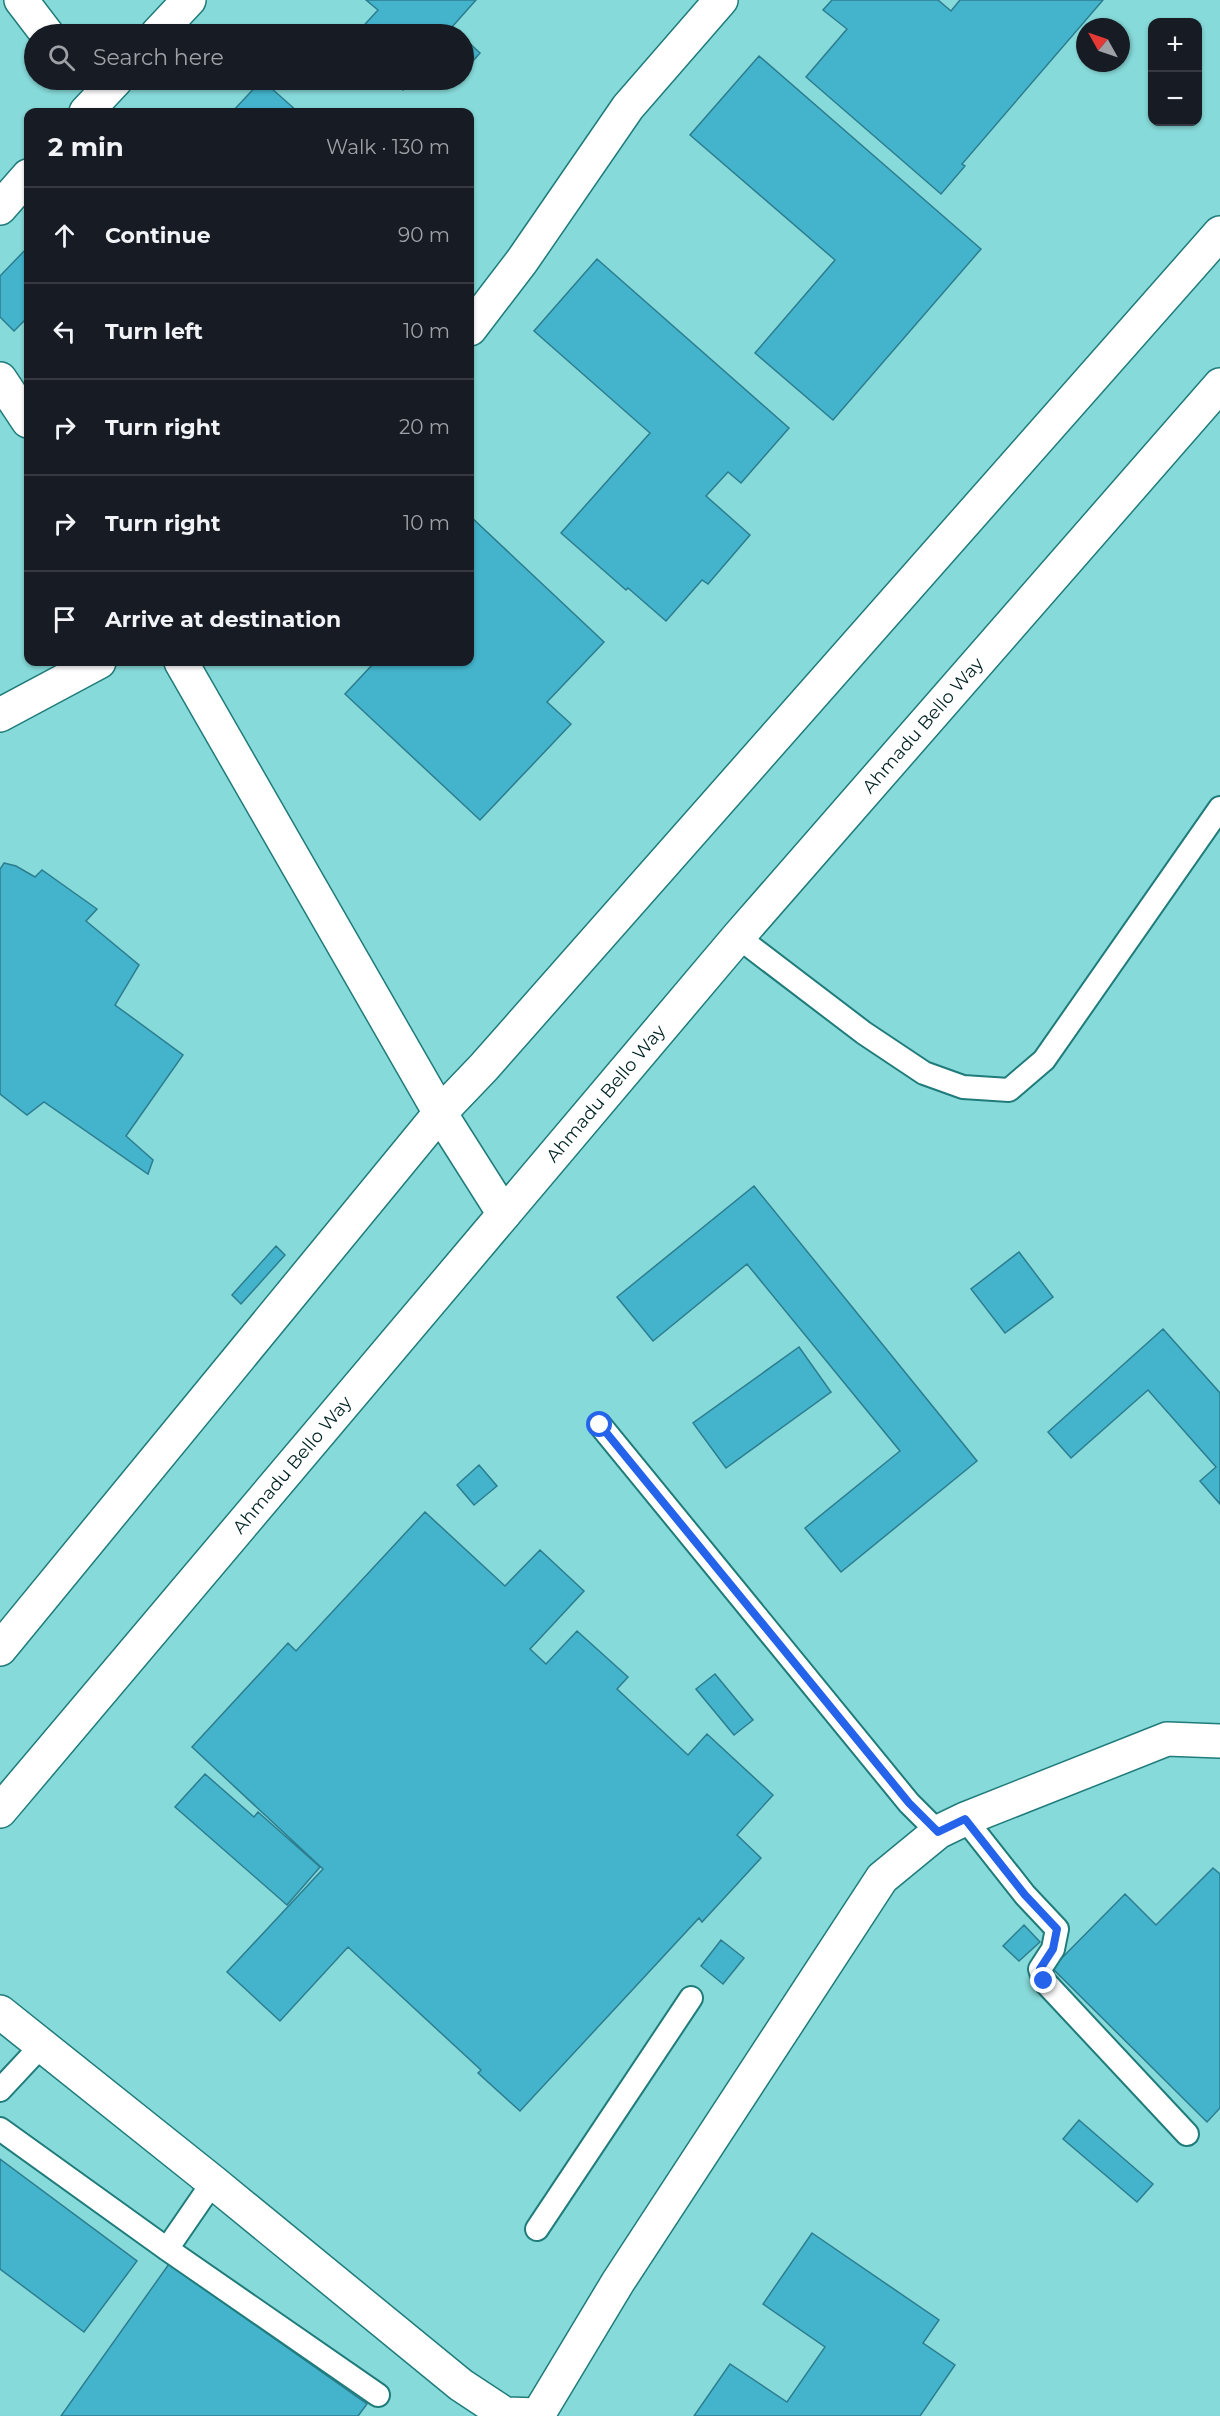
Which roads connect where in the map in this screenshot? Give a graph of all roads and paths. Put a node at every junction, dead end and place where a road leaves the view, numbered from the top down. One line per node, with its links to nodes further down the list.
1 (21, 0): 4 (main road)
2 (189, 0): 5 (main road)
3 (721, 0): 9 (main road)
4 (39, 24)
5 (166, 24)
6 (24, 180): 7 (main road)
7 (0, 207)
8 (1220, 233): 18 (main road)
9 (474, 324)
10 (0, 379): 12 (main road)
11 (1220, 385): 17 (main road, Ahmadu Bello Way)
12 (24, 415)
13 (92, 666): 15 (main road)
14 (183, 666): 18 (main road)
15 (0, 715)
16 (1220, 808): 17 (lane)
17 (738, 936): 19 (main road, Ahmadu Bello Way)
18 (440, 1113): 19 (main road); 21 (main road)
19 (504, 1214): 23 (main road, Ahmadu Bello Way)
20 (600, 1425): 24 (lane)
21 (0, 1649)
22 (1220, 1742): 24 (main road)
23 (0, 1810)
24 (951, 1825): 30 (lane); 35 (main road)
25 (691, 1998): 32 (lane)
26 (0, 2012): 27 (main road)
27 (42, 2045): 28 (lane); 31 (main road)
28 (0, 2091)
29 (0, 2128): 33 (lane)
30 (1187, 2134)
31 (213, 2182): 33 (lane); 35 (main road)
32 (537, 2229)
33 (167, 2249): 34 (lane)
34 (378, 2395)
35 (538, 2415)

